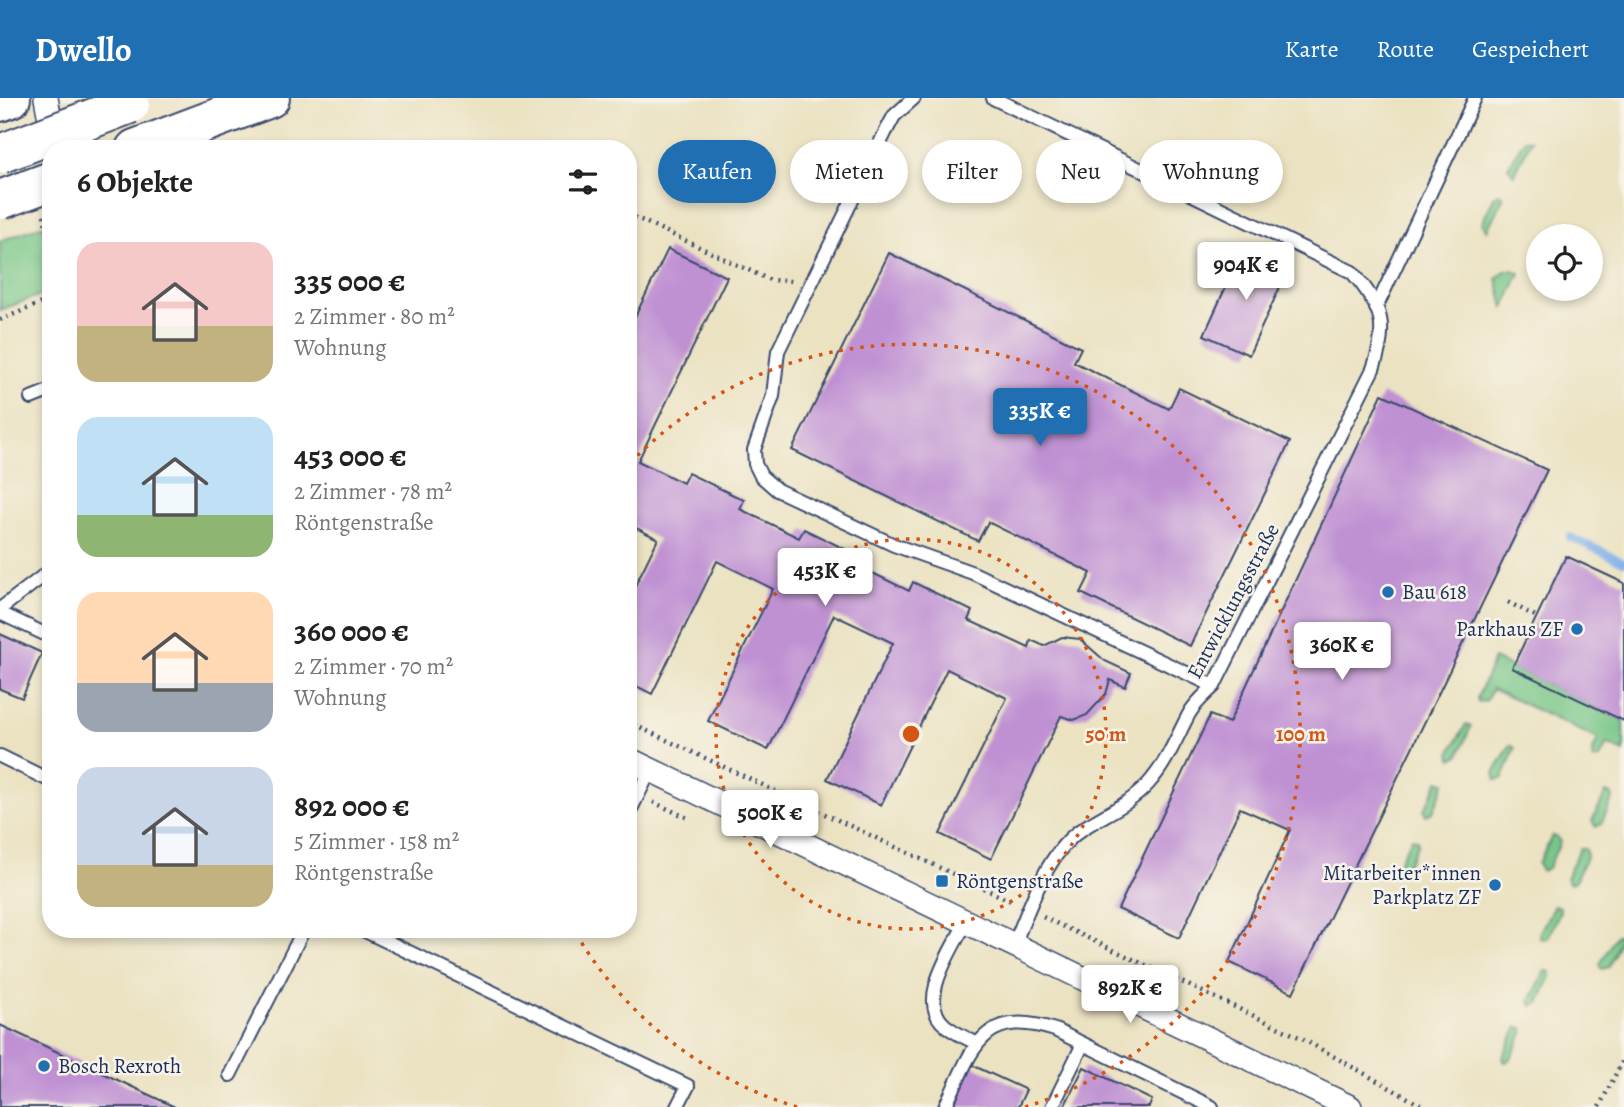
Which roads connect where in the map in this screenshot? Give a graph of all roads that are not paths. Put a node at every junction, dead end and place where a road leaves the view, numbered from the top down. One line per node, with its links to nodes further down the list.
1 (11, 98): 8 (highway)
2 (46, 98): 9 (street)
3 (270, 98): 10 (highway)
4 (914, 98): 20 (lane)
5 (993, 98): 14 (lane, Entwicklungsstraße)
6 (1475, 98): 14 (lane)
7 (138, 101): 11 (highway, bridge)
8 (0, 102)
9 (54, 140)
10 (158, 140)
11 (0, 154)
12 (42, 184): 13 (highway, bridge)
13 (0, 200)
14 (1376, 308): 20 (lane, Entwicklungsstraße)
15 (42, 394): 16 (lane)
16 (32, 398)
17 (42, 577): 18 (lane)
18 (0, 611): 19 (lane)
19 (42, 632)
20 (1214, 686): 29 (lane, Entwicklungsstraße)
21 (0, 756): 24 (lane)
22 (637, 762): 23 (street)
23 (651, 769): 25 (lane); 26 (street)
24 (42, 777)
25 (637, 798)
26 (967, 920): 29 (street); 30 (lane)
27 (299, 938): 32 (lane)
28 (380, 938): 34 (lane)
29 (1014, 944): 39 (street)
30 (976, 1043): 31 (lane); 35 (lane)
31 (1083, 1044): 33 (lane); 36 (lane)
32 (230, 1075)
33 (1185, 1094): 37 (lane); 38 (lane)
34 (677, 1107)
35 (944, 1107)
36 (1052, 1107)
37 (1179, 1107)
38 (1212, 1107)
39 (1350, 1107)

